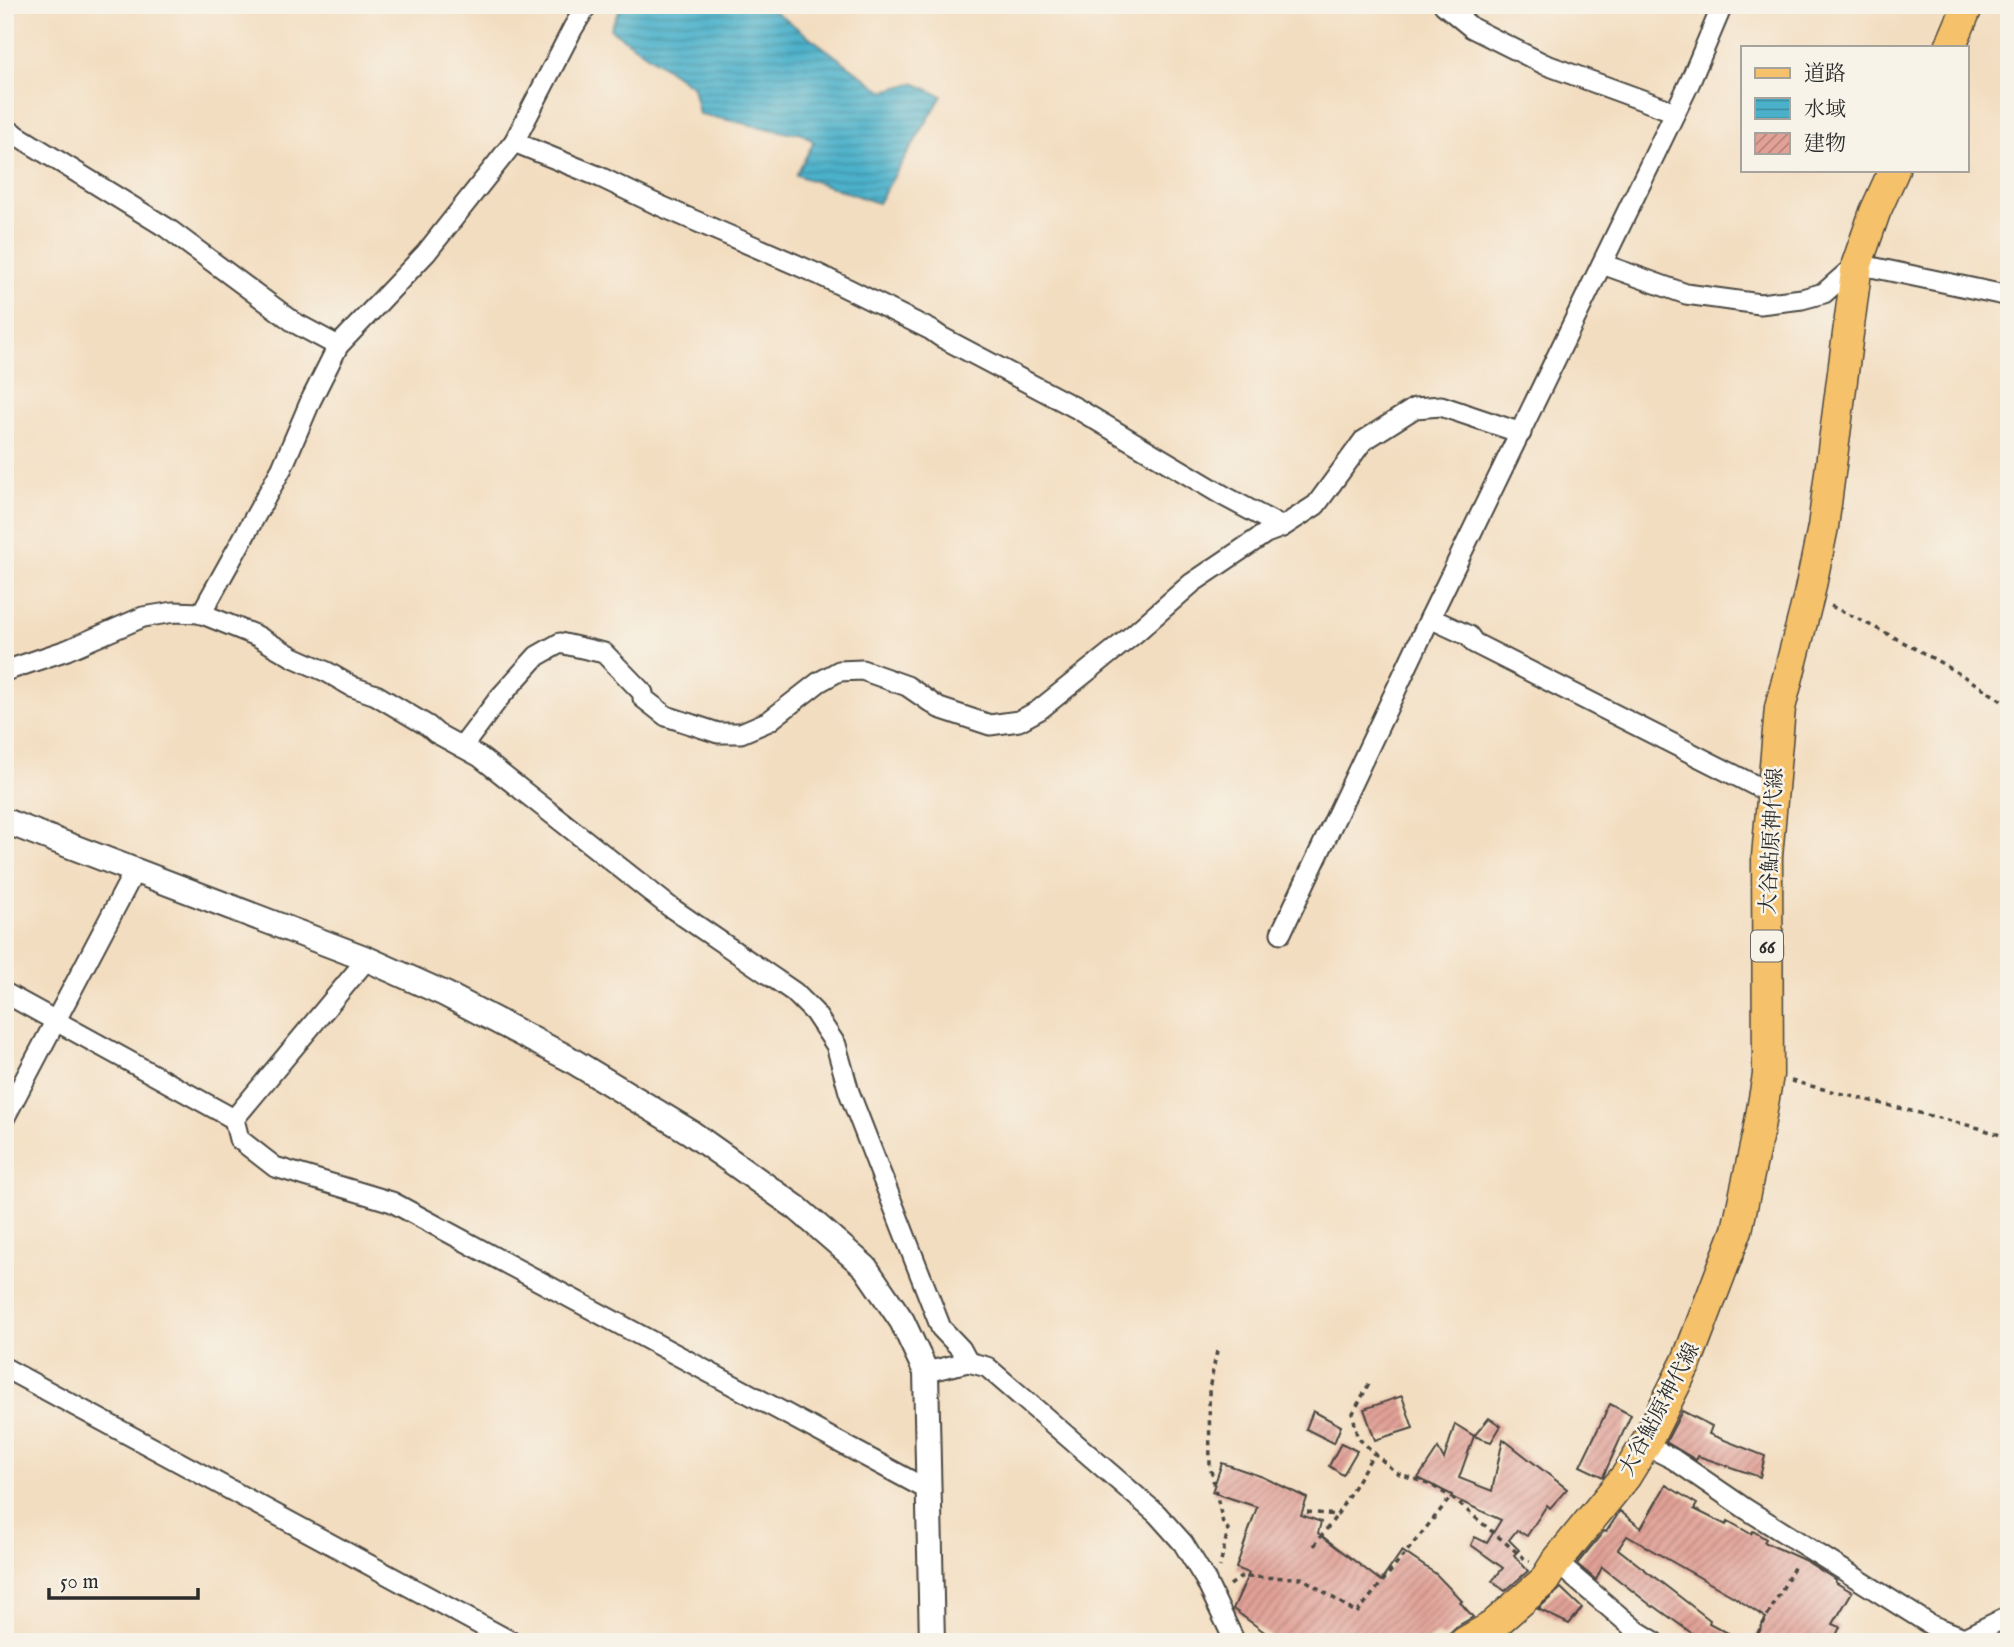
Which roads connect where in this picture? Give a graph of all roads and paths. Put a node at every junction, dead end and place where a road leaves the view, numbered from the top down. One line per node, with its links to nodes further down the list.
1 (587, 5): 8 (street)
2 (1444, 5): 6 (street)
3 (1968, 5): 5 (main road)
4 (1720, 11): 6 (street)
5 (1950, 46)
6 (1675, 112): 10 (street)
7 (5, 128): 13 (street)
8 (514, 142): 13 (street); 15 (street)
9 (1893, 172): 11 (main road, 大谷鮎原神代線 / 66)
10 (1602, 264): 11 (street); 14 (street)
11 (1857, 264): 12 (street); 16 (main road, 大谷鮎原神代線 / 66)
12 (2009, 296)
13 (338, 346): 17 (street)
14 (1521, 433): 15 (street); 18 (street)
15 (1282, 527): 21 (street)
16 (1809, 595): 20 (path); 22 (main road, 大谷鮎原神代線 / 66)
17 (201, 614): 19 (street); 21 (street)
18 (1430, 618): 22 (street); 25 (street)
19 (5, 671)
20 (2009, 706)
21 (463, 747): 34 (street)
22 (1772, 794): 29 (main road, 大谷鮎原神代線 / 66)
23 (5, 821): 24 (street)
24 (135, 870): 26 (street); 28 (street)
25 (1281, 933)
26 (367, 959): 31 (street); 36 (street)
27 (5, 993): 28 (street)
28 (56, 1021): 30 (street); 31 (street)
29 (1768, 1076): 32 (path); 38 (main road, 大谷鮎原神代線 / 66)
30 (5, 1117)
31 (233, 1119): 40 (street)
32 (2009, 1138)
33 (1217, 1352): 48 (path)
34 (968, 1362): 36 (street); 48 (street)
35 (5, 1368): 50 (street)
36 (926, 1372): 40 (street)
37 (1369, 1384): 39 (path)
38 (1645, 1445): 45 (street); 46 (main road, 大谷鮎原神代線 / 66)
39 (1374, 1453): 41 (path); 43 (path)
40 (930, 1491): 51 (street)
41 (1451, 1497): 46 (path); 47 (path)
42 (1307, 1512): 43 (path)
43 (1337, 1515): 44 (path)
44 (1314, 1546)
45 (1805, 1547): 49 (street); 55 (path)
46 (1556, 1562): 53 (main road, 大谷鮎原神代線 / 66); 54 (street)
47 (1241, 1577)
48 (1214, 1597): 52 (street)
49 (2009, 1616)
50 (512, 1642)
51 (932, 1642)
52 (1235, 1642)
53 (1465, 1642)
54 (1656, 1642)
55 (1753, 1642)

